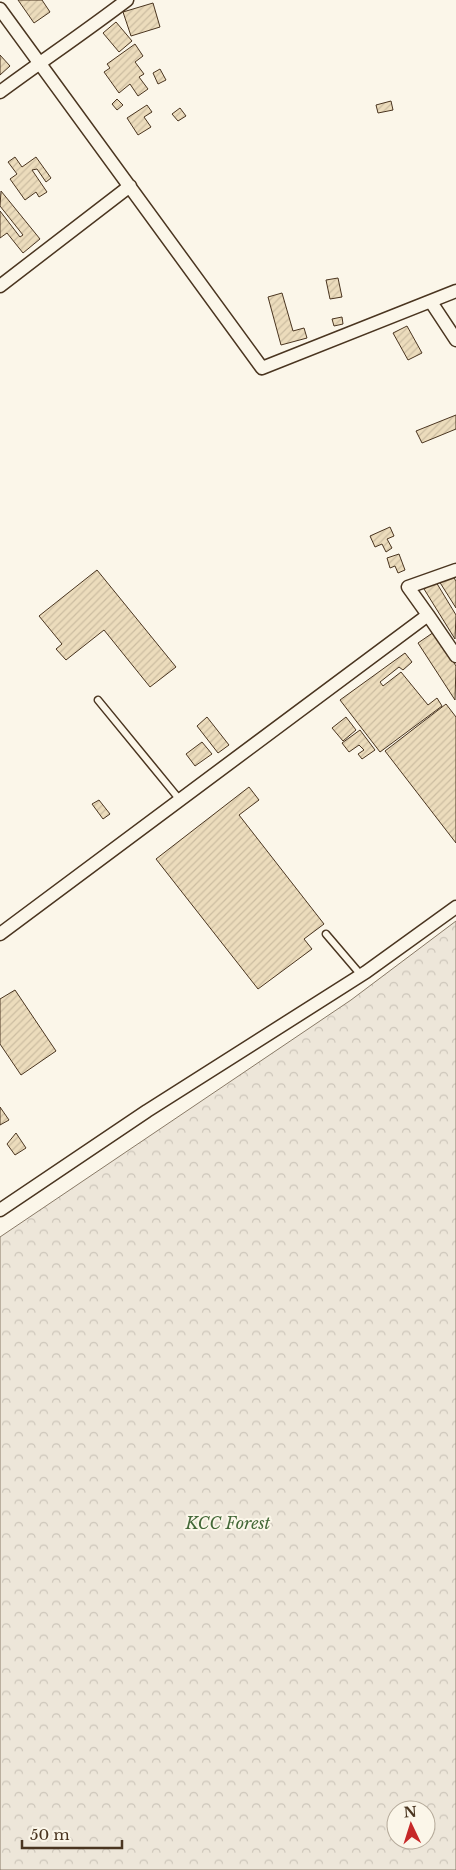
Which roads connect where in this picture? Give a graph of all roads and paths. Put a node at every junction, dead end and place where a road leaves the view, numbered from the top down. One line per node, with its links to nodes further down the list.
1 (127, 0): 3 (street)
2 (0, 9): 3 (street)
3 (40, 63): 4 (street); 5 (street)
4 (0, 92)
5 (130, 186): 6 (street); 8 (street)
6 (0, 286)
7 (456, 291): 8 (street)
8 (431, 302): 9 (street)
9 (456, 340)
10 (456, 570): 11 (street)
11 (428, 615): 12 (street); 14 (street)
12 (456, 656)
13 (98, 700): 14 (lane)
14 (180, 800): 16 (street)
15 (456, 907): 18 (street)
16 (0, 934)
17 (326, 934): 18 (lane)
18 (361, 975): 19 (street)
19 (0, 1210)

